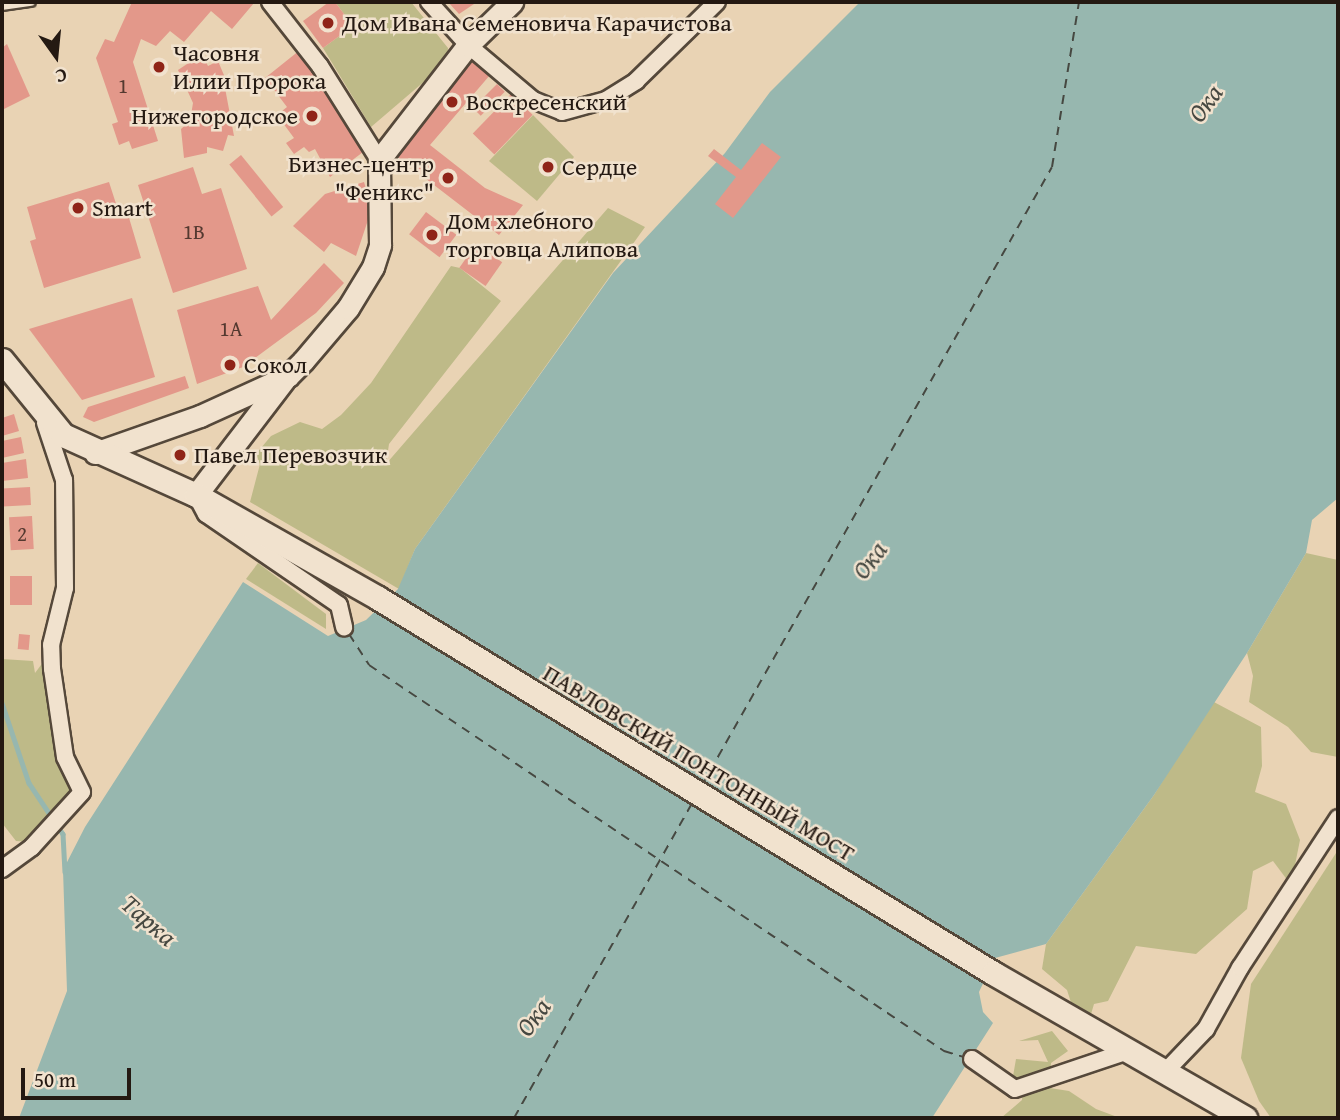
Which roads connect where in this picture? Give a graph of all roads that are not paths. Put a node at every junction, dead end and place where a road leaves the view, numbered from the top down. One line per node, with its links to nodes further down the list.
1 (31, 2): 6 (lane)
2 (270, 2): 8 (street)
3 (429, 2): 7 (street)
4 (513, 2): 7 (street)
5 (717, 2): 7 (street)
6 (2, 6)
7 (468, 45): 8 (street)
8 (379, 160): 10 (street)
9 (2, 360): 11 (main road, ПАВЛОВСКИЙ ПОНТОННЫЙ МОСТ)
10 (288, 376): 12 (street); 13 (street)
11 (34, 403): 12 (main road, ПАВЛОВСКИЙ ПОНТОННЫЙ МОСТ); 16 (street)
12 (95, 453): 13 (main road, ПАВЛОВСКИЙ ПОНТОННЫЙ МОСТ)
13 (196, 495): 14 (street); 17 (main road, ПАВЛОВСКИЙ ПОНТОННЫЙ МОСТ)
14 (344, 627)
15 (1338, 818): 19 (street)
16 (2, 867)
17 (1128, 1051): 18 (street); 19 (main road, ПАВЛОВСКИЙ ПОНТОННЫЙ МОСТ)
18 (972, 1059)
19 (1164, 1073): 20 (main road, ПАВЛОВСКИЙ ПОНТОННЫЙ МОСТ)
20 (1245, 1118)

